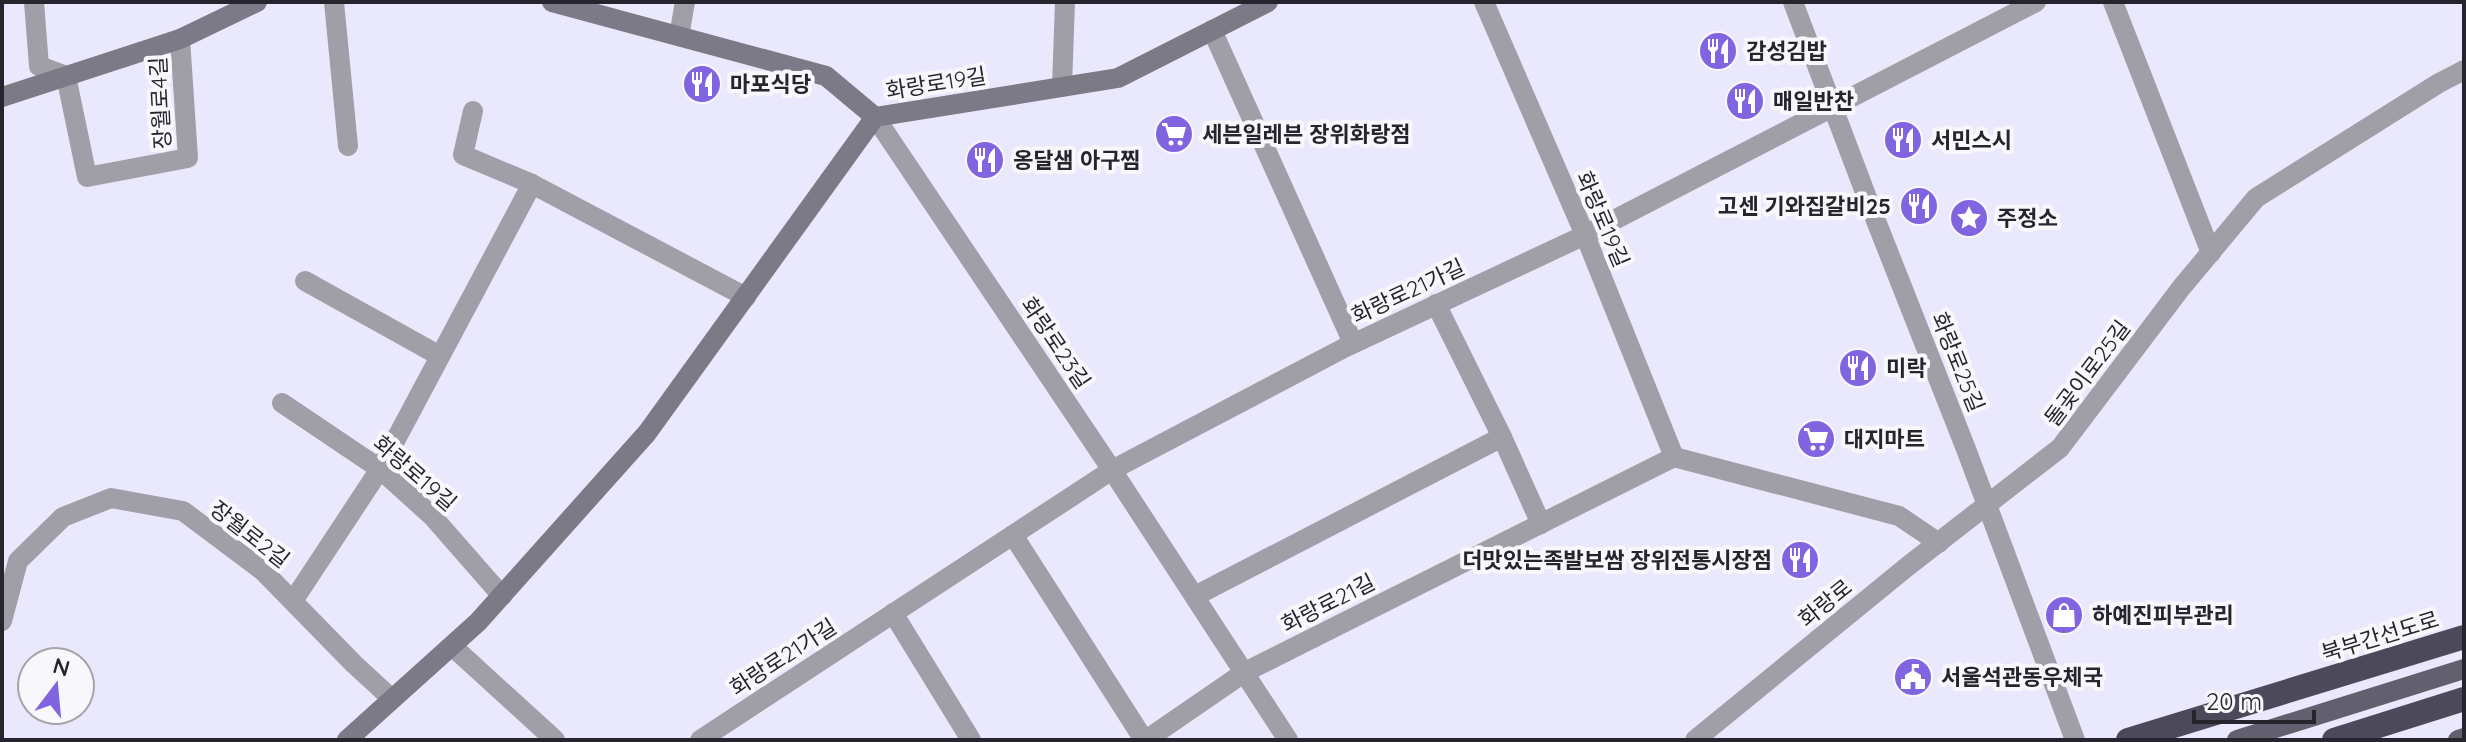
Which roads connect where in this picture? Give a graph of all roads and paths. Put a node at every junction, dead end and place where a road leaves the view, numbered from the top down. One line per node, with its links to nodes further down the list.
1 (34, 2): 16 (street)
2 (257, 2): 14 (street, 장월로4길)
3 (334, 2): 22 (street)
4 (552, 2): 13 (street)
5 (685, 2): 13 (street)
6 (1065, 2): 17 (street)
7 (1268, 2): 12 (street, 화랑로19길)
8 (1484, 2): 24 (street, 화랑로19길)
9 (1793, 2): 19 (street, 화랑로25길)
10 (2036, 2): 19 (street, 화랑로21가길)
11 (2113, 2): 25 (street)
12 (1212, 30): 17 (street, 화랑로19길); 29 (street)
13 (679, 36): 21 (street)
14 (180, 39): 16 (street, 장월로4길); 16 (street, 장월로4길)
15 (2464, 70): 25 (street, 돌곶이로25길)
16 (66, 76): 18 (street, 장월로4길)
17 (1062, 87): 21 (street, 화랑로19길)
18 (2, 97)
19 (1832, 106): 24 (street, 화랑로21가길); 36 (street, 화랑로25길)
20 (473, 111): 23 (street)
21 (875, 117): 27 (street, 화랑로19길); 35 (street, 화랑로23길)
22 (348, 146)
23 (532, 184): 27 (street); 30 (street, 장월로2길)
24 (1585, 235): 28 (street, 화랑로21가길); 33 (street, 화랑로19길)
25 (2211, 253): 36 (street, 돌곶이로25길)
26 (305, 281): 30 (street)
27 (746, 297): 40 (street, 화랑로19길)
28 (1436, 304): 29 (street, 화랑로21가길); 32 (street)
29 (1353, 343): 35 (street, 화랑로21가길)
30 (440, 356): 34 (street, 장월로2길)
31 (282, 403): 34 (street, 화랑로19길)
32 (1502, 437): 37 (street); 41 (street)
33 (1674, 457): 37 (street, 화랑로21길); 39 (street)
34 (380, 469): 40 (street, 화랑로19길); 42 (street, 장월로2길)
35 (1112, 470): 38 (street, 화랑로21가길); 41 (street, 화랑로23길)
36 (1987, 507): 39 (street, 화랑로); 59 (street, 화랑로25길)
37 (1541, 524): 48 (street, 화랑로21길)
38 (1013, 535): 43 (street, 화랑로21가길); 56 (street)
39 (1939, 543): 58 (street, 화랑로)
40 (502, 596): 46 (street, 화랑로19길)
41 (1195, 596): 48 (street, 화랑로23길)
42 (293, 601): 44 (street, 장월로2길); 49 (street, 장월로2길)
43 (893, 613): 54 (street, 화랑로21가길); 55 (street)
44 (2, 621)
45 (2464, 637): 60 (highway, 북부간선도로)
46 (452, 646): 49 (street, 화랑로19길); 53 (street)
47 (2464, 669): 61 (main road)
48 (1245, 672): 56 (street, 화랑로21길); 57 (street, 화랑로23길)
49 (392, 699): 52 (street, 화랑로19길)
50 (2464, 699): 62 (highway)
51 (2464, 738): 63 (main road)
52 (347, 740)
53 (555, 740)
54 (700, 740)
55 (971, 740)
56 (1145, 740)
57 (1288, 740)
58 (1695, 740)
59 (2075, 740)
60 (2128, 740)
61 (2237, 740)
62 (2334, 740)
63 (2458, 740)

